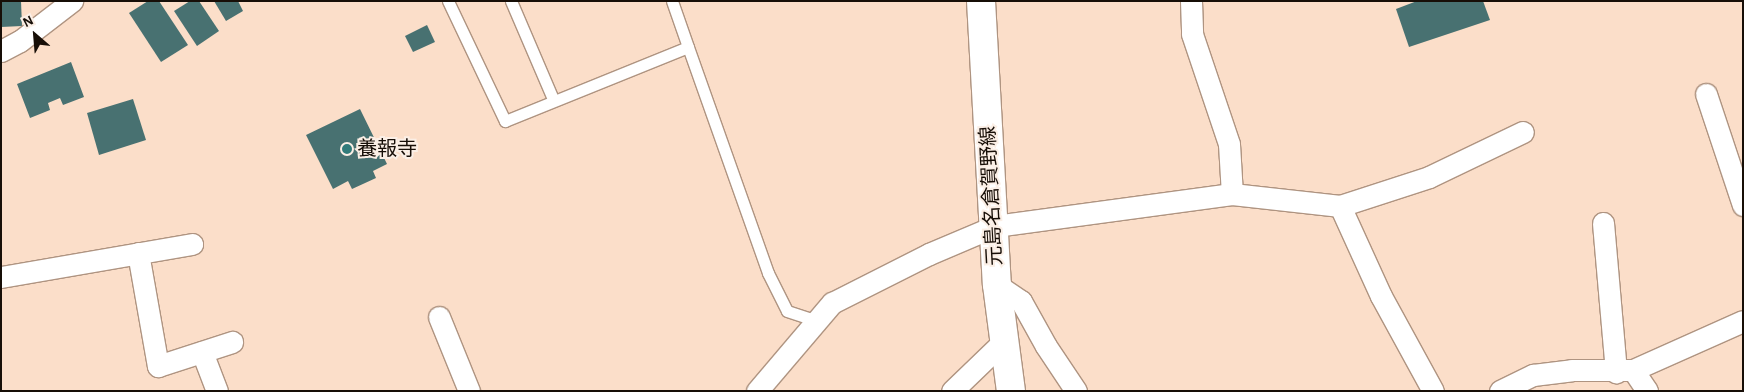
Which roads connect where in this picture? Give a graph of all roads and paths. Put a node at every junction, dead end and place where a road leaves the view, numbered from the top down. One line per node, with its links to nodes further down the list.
1 (72, 1): 8 (street)
2 (448, 1): 10 (lane)
3 (511, 1): 10 (lane)
4 (672, 1): 7 (lane)
5 (981, 1): 16 (main road, 元島名倉賀野線)
6 (1191, 1): 12 (street)
7 (688, 46): 10 (lane); 22 (lane)
8 (1, 51)
9 (1706, 94): 13 (street)
10 (552, 99)
11 (1523, 132): 14 (street)
12 (1232, 194): 14 (street); 16 (street)
13 (1743, 205)
14 (1340, 206): 34 (street)
15 (1603, 223): 27 (street)
16 (995, 226): 20 (main road, 元島名倉賀野線); 22 (street)
17 (192, 244): 18 (street)
18 (138, 252): 19 (street); 26 (street)
19 (1, 276)
20 (997, 285): 25 (main road, 元島名倉賀野線); 33 (street)
21 (439, 317): 29 (street)
22 (814, 320): 30 (street)
23 (1743, 321): 27 (street)
24 (232, 342): 26 (street)
25 (1003, 342): 31 (street); 32 (main road, 元島名倉賀野線)
26 (202, 352): 28 (street)
27 (1625, 371): 35 (street); 36 (street)
28 (217, 391)
29 (469, 391)
30 (757, 391)
31 (952, 391)
32 (1011, 391)
33 (1076, 391)
34 (1433, 391)
35 (1500, 391)
36 (1646, 391)

